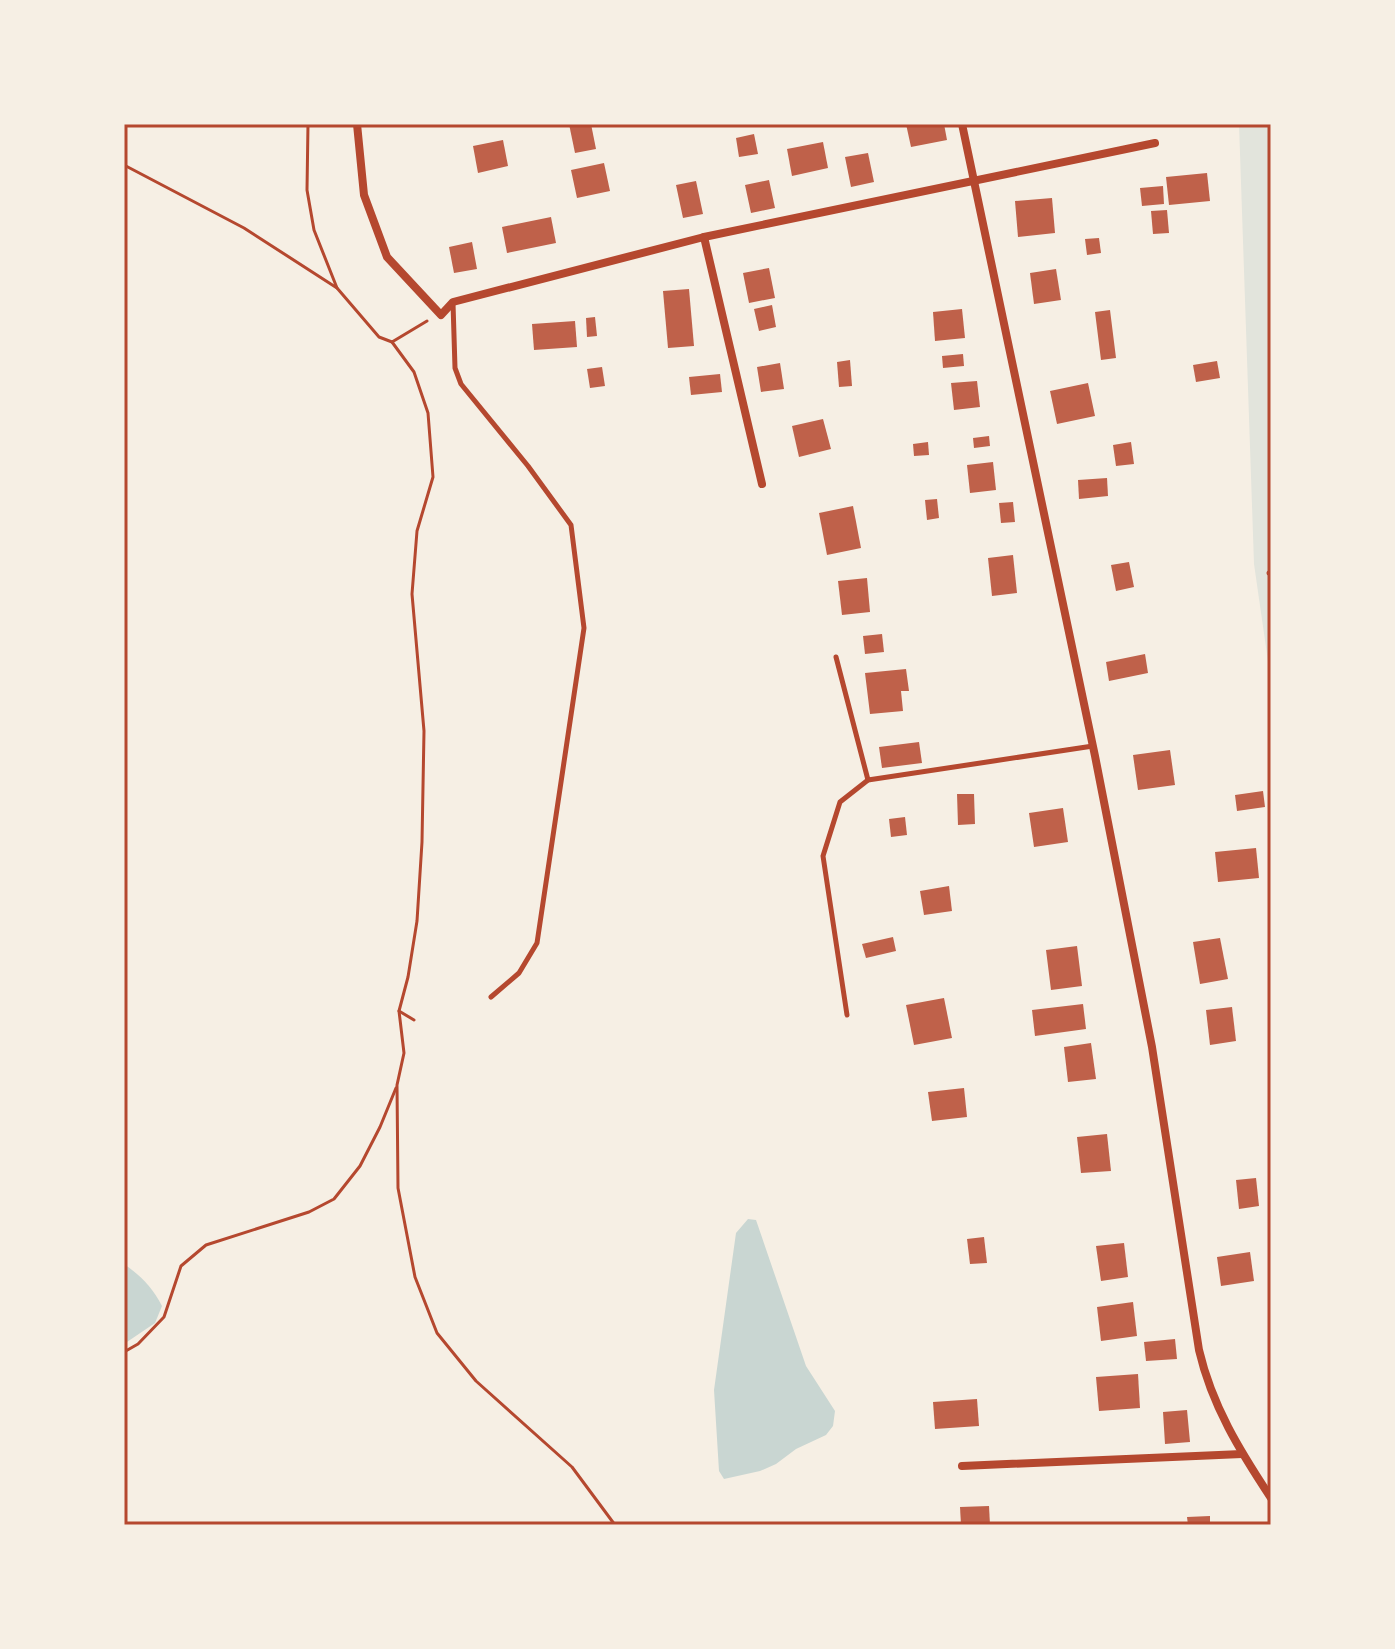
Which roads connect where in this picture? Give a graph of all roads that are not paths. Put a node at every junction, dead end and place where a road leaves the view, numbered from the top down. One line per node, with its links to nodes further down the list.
1 (357, 124): 6 (street)
2 (962, 124): 4 (street)
3 (1155, 143): 4 (street)
4 (974, 180): 5 (street); 9 (street)
5 (704, 237): 6 (street); 7 (street)
6 (453, 302): 11 (lane)
7 (762, 484)
8 (836, 657): 10 (lane)
9 (1093, 746): 10 (lane); 13 (street)
10 (868, 780): 12 (lane)
11 (491, 997)
12 (847, 1015)
13 (1242, 1454): 14 (street); 15 (street)
14 (962, 1466)
15 (1271, 1498)

